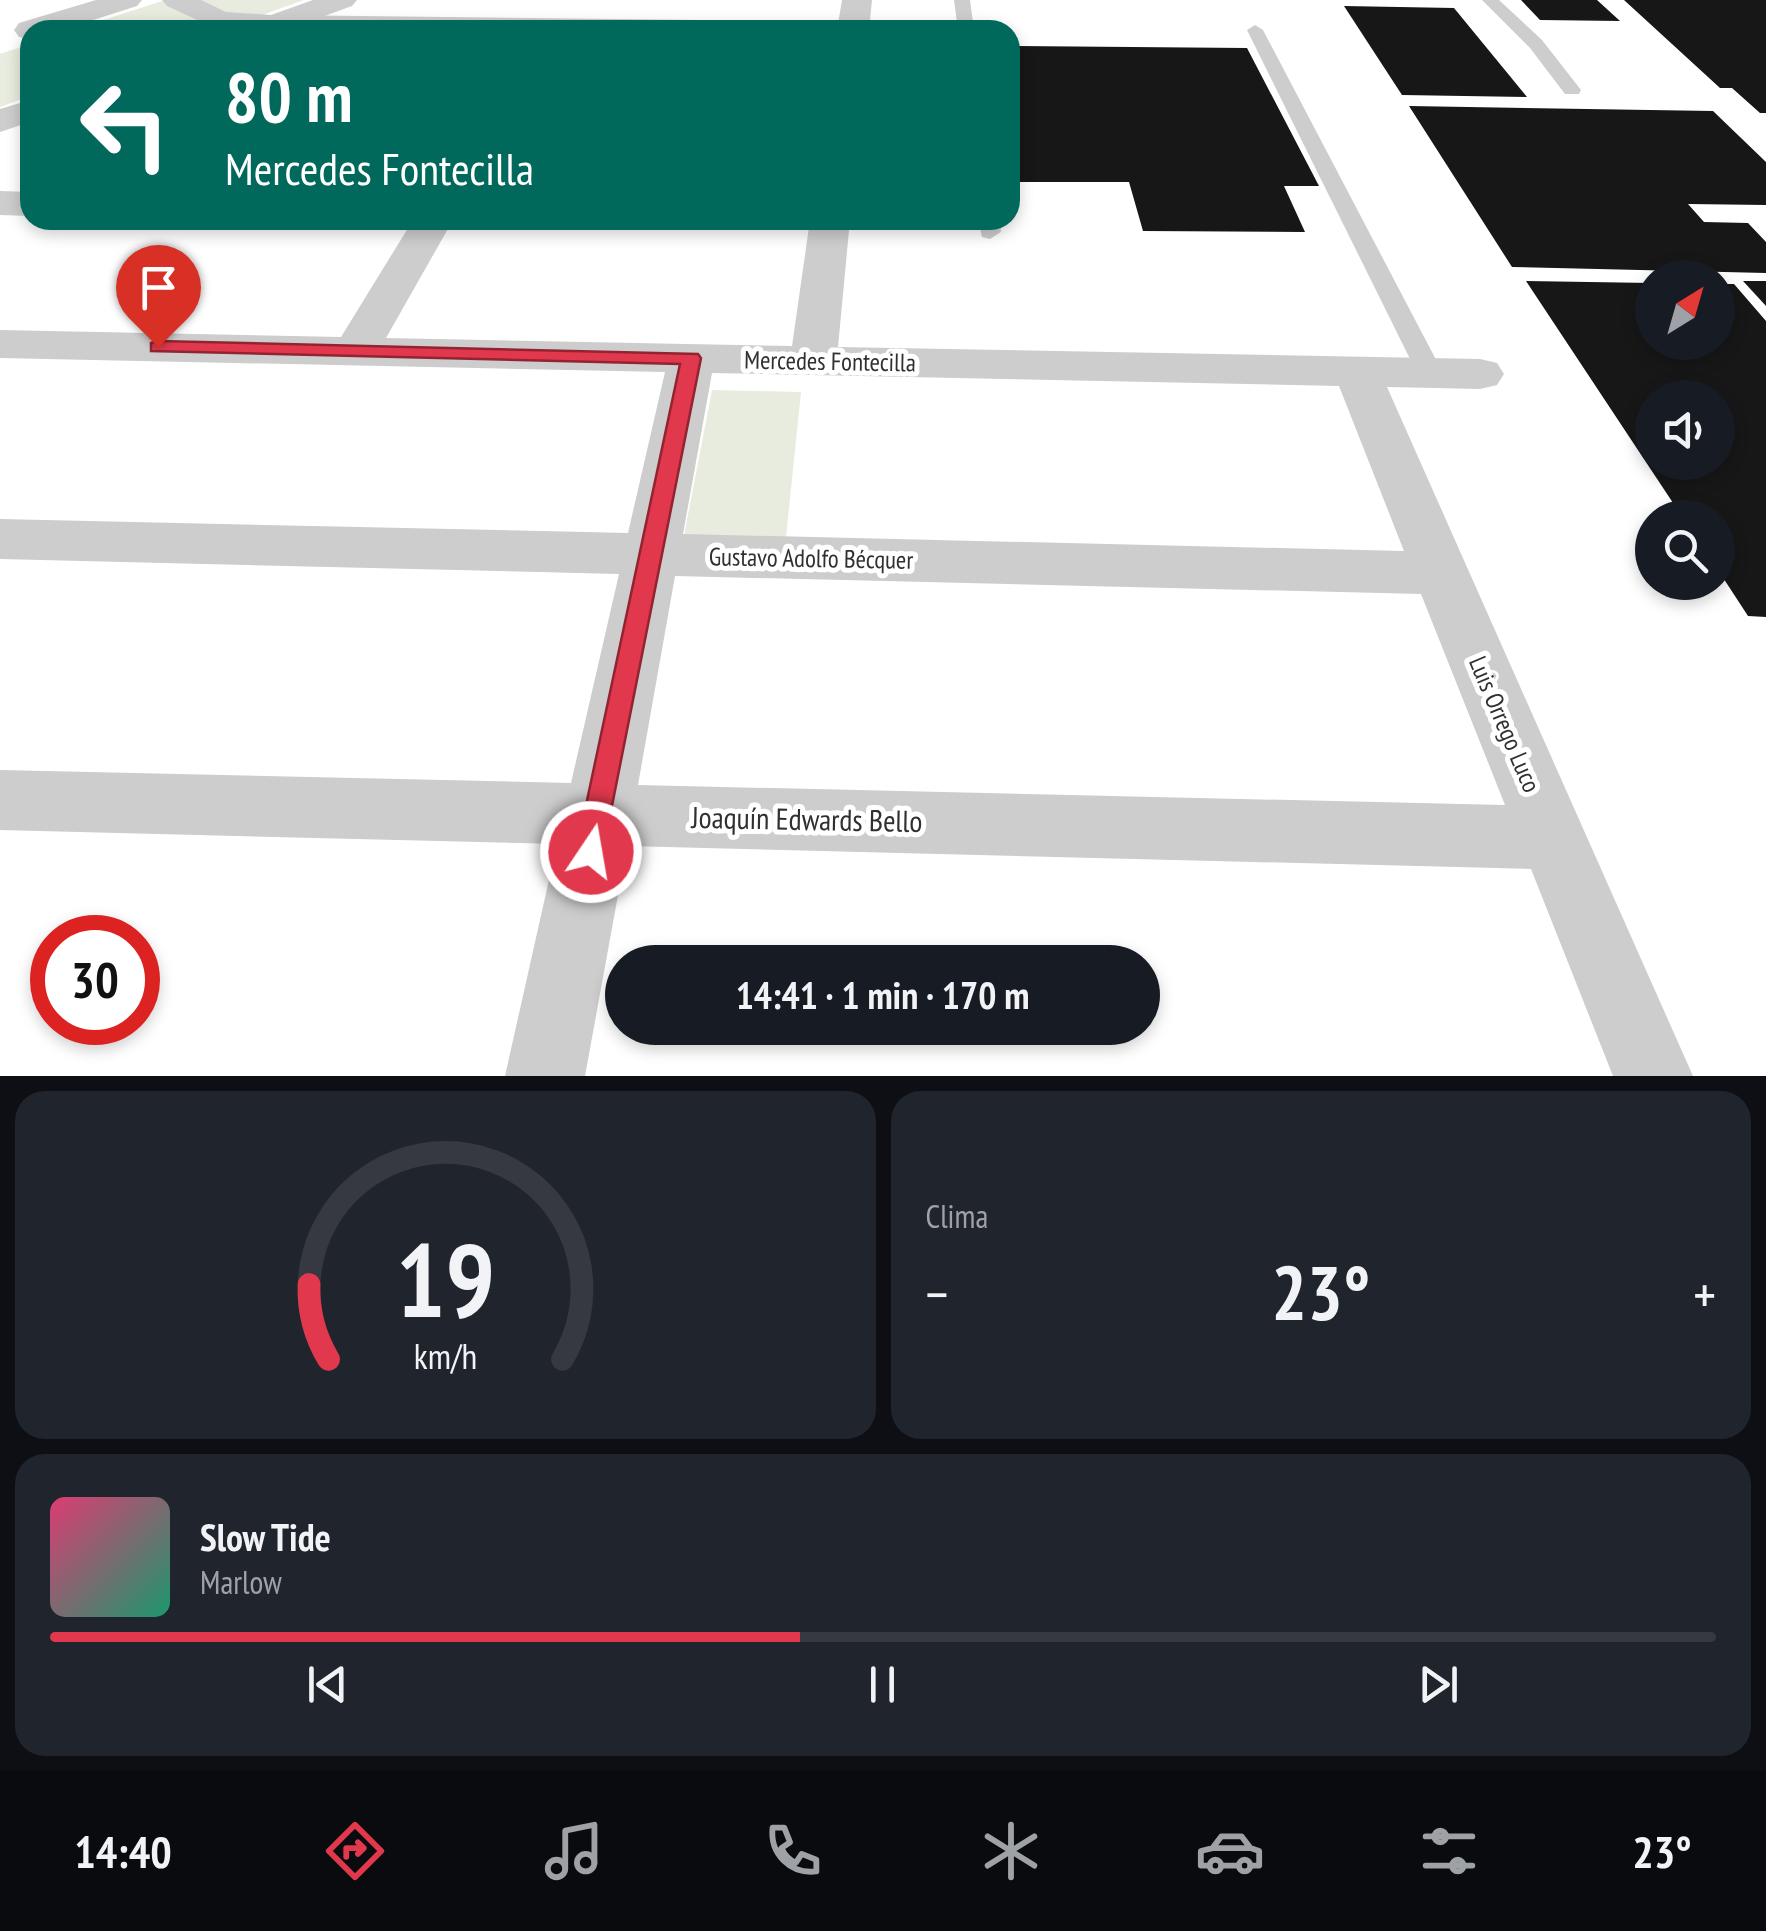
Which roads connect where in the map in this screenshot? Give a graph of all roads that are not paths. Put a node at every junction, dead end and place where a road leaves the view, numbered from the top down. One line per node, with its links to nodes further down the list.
1 (127, 0): 5 (street)
2 (177, 0): 7 (street)
3 (342, 0): 8 (street)
4 (1490, 0): 10 (lane)
5 (86, 6): 6 (street)
6 (53, 20)
7 (218, 20)
8 (286, 20)
9 (1255, 30): 18 (lane)
10 (1572, 90)
11 (427, 230): 14 (street)
12 (829, 230): 16 (street)
13 (0, 344): 14 (street, Mercedes Fontecilla)
14 (355, 351): 15 (street, Mercedes Fontecilla)
15 (691, 358): 16 (street, Mercedes Fontecilla); 21 (street)
16 (813, 361): 17 (street, Mercedes Fontecilla)
17 (1357, 372): 18 (street, Mercedes Fontecilla); 22 (street, Luis Orrego Luco)
18 (1430, 374): 19 (street, Mercedes Fontecilla)
19 (1480, 374)
20 (0, 540): 21 (street, Gustavo Adolfo Bécquer)
21 (651, 554): 22 (street, Gustavo Adolfo Bécquer); 24 (street)
22 (1442, 573): 25 (street, Luis Orrego Luco)
23 (0, 800): 24 (street, Joaquín Edwards Bello)
24 (598, 814): 25 (street, Joaquín Edwards Bello); 26 (street)
25 (1553, 838): 27 (street, Luis Orrego Luco)
26 (545, 1076)
27 (1653, 1076)

